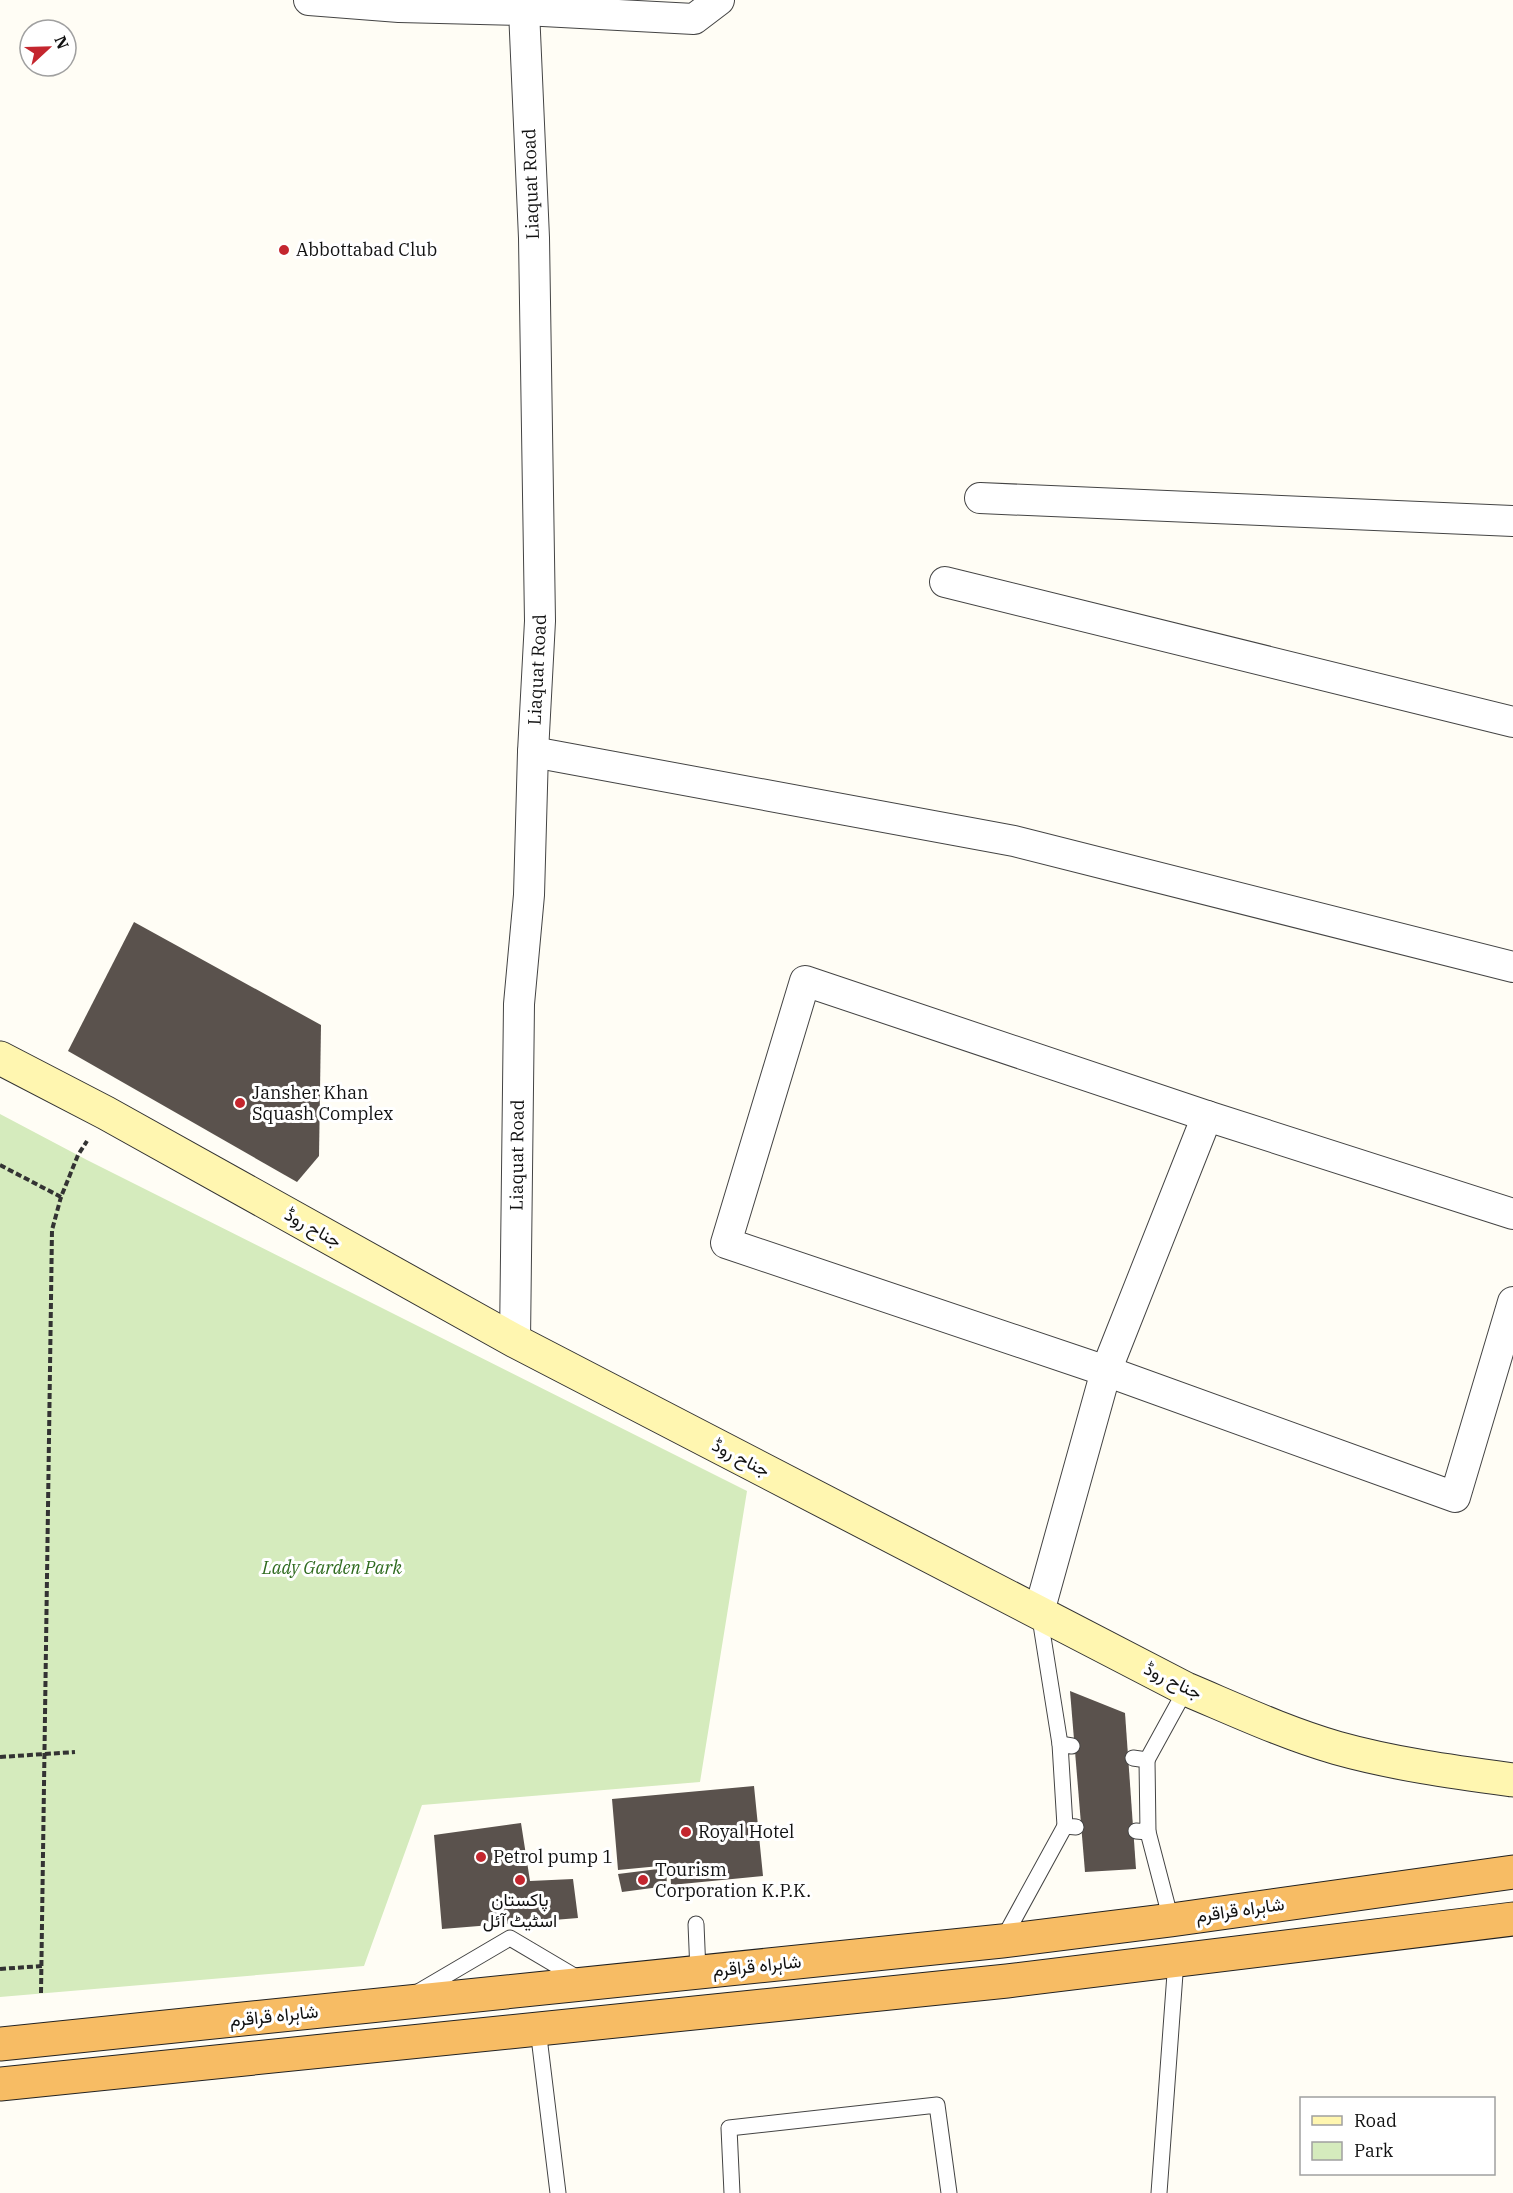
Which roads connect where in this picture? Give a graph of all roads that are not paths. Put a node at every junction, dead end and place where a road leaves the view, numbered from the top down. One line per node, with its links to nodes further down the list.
1 (309, 0): 3 (street)
2 (719, 0): 3 (street)
3 (525, 5): 8 (street, Liaquat Road)
4 (980, 498): 5 (street)
5 (1513, 521)
6 (945, 582): 7 (street)
7 (1513, 722)
8 (533, 752): 9 (street); 14 (street, Liaquat Road)
9 (1513, 967)
10 (0, 1058): 14 (main road, جناح روڈ)
11 (1207, 1116): 12 (street); 15 (street); 15 (street)
12 (1513, 1214)
13 (1513, 1302): 15 (street)
14 (515, 1341): 16 (main road, جناح روڈ)
15 (1106, 1371): 16 (street)
16 (1039, 1612): 17 (main road, جناح روڈ); 23 (lane)
17 (1186, 1689): 18 (main road, جناح روڈ); 21 (lane)
18 (1513, 1780)
19 (1513, 1872): 21 (highway, شاہراہ قراقرم)
20 (1513, 1919): 24 (highway)
21 (1171, 1920): 23 (highway, شاہراہ قراقرم)
22 (696, 1924): 25 (lane)
23 (1002, 1941): 25 (highway, شاہراہ قراقرم)
24 (1176, 1960): 28 (highway); 34 (lane)
25 (698, 1972): 26 (highway, شاہراہ قراقرم)
26 (587, 1983): 27 (highway, شاہراہ قراقرم); 27 (lane)
27 (400, 2003): 29 (highway, شاہراہ قراقرم)
28 (538, 2029): 30 (highway); 31 (lane)
29 (0, 2044)
30 (0, 2084)
31 (558, 2193)
32 (732, 2193): 33 (lane)
33 (949, 2193)
34 (1159, 2193)

